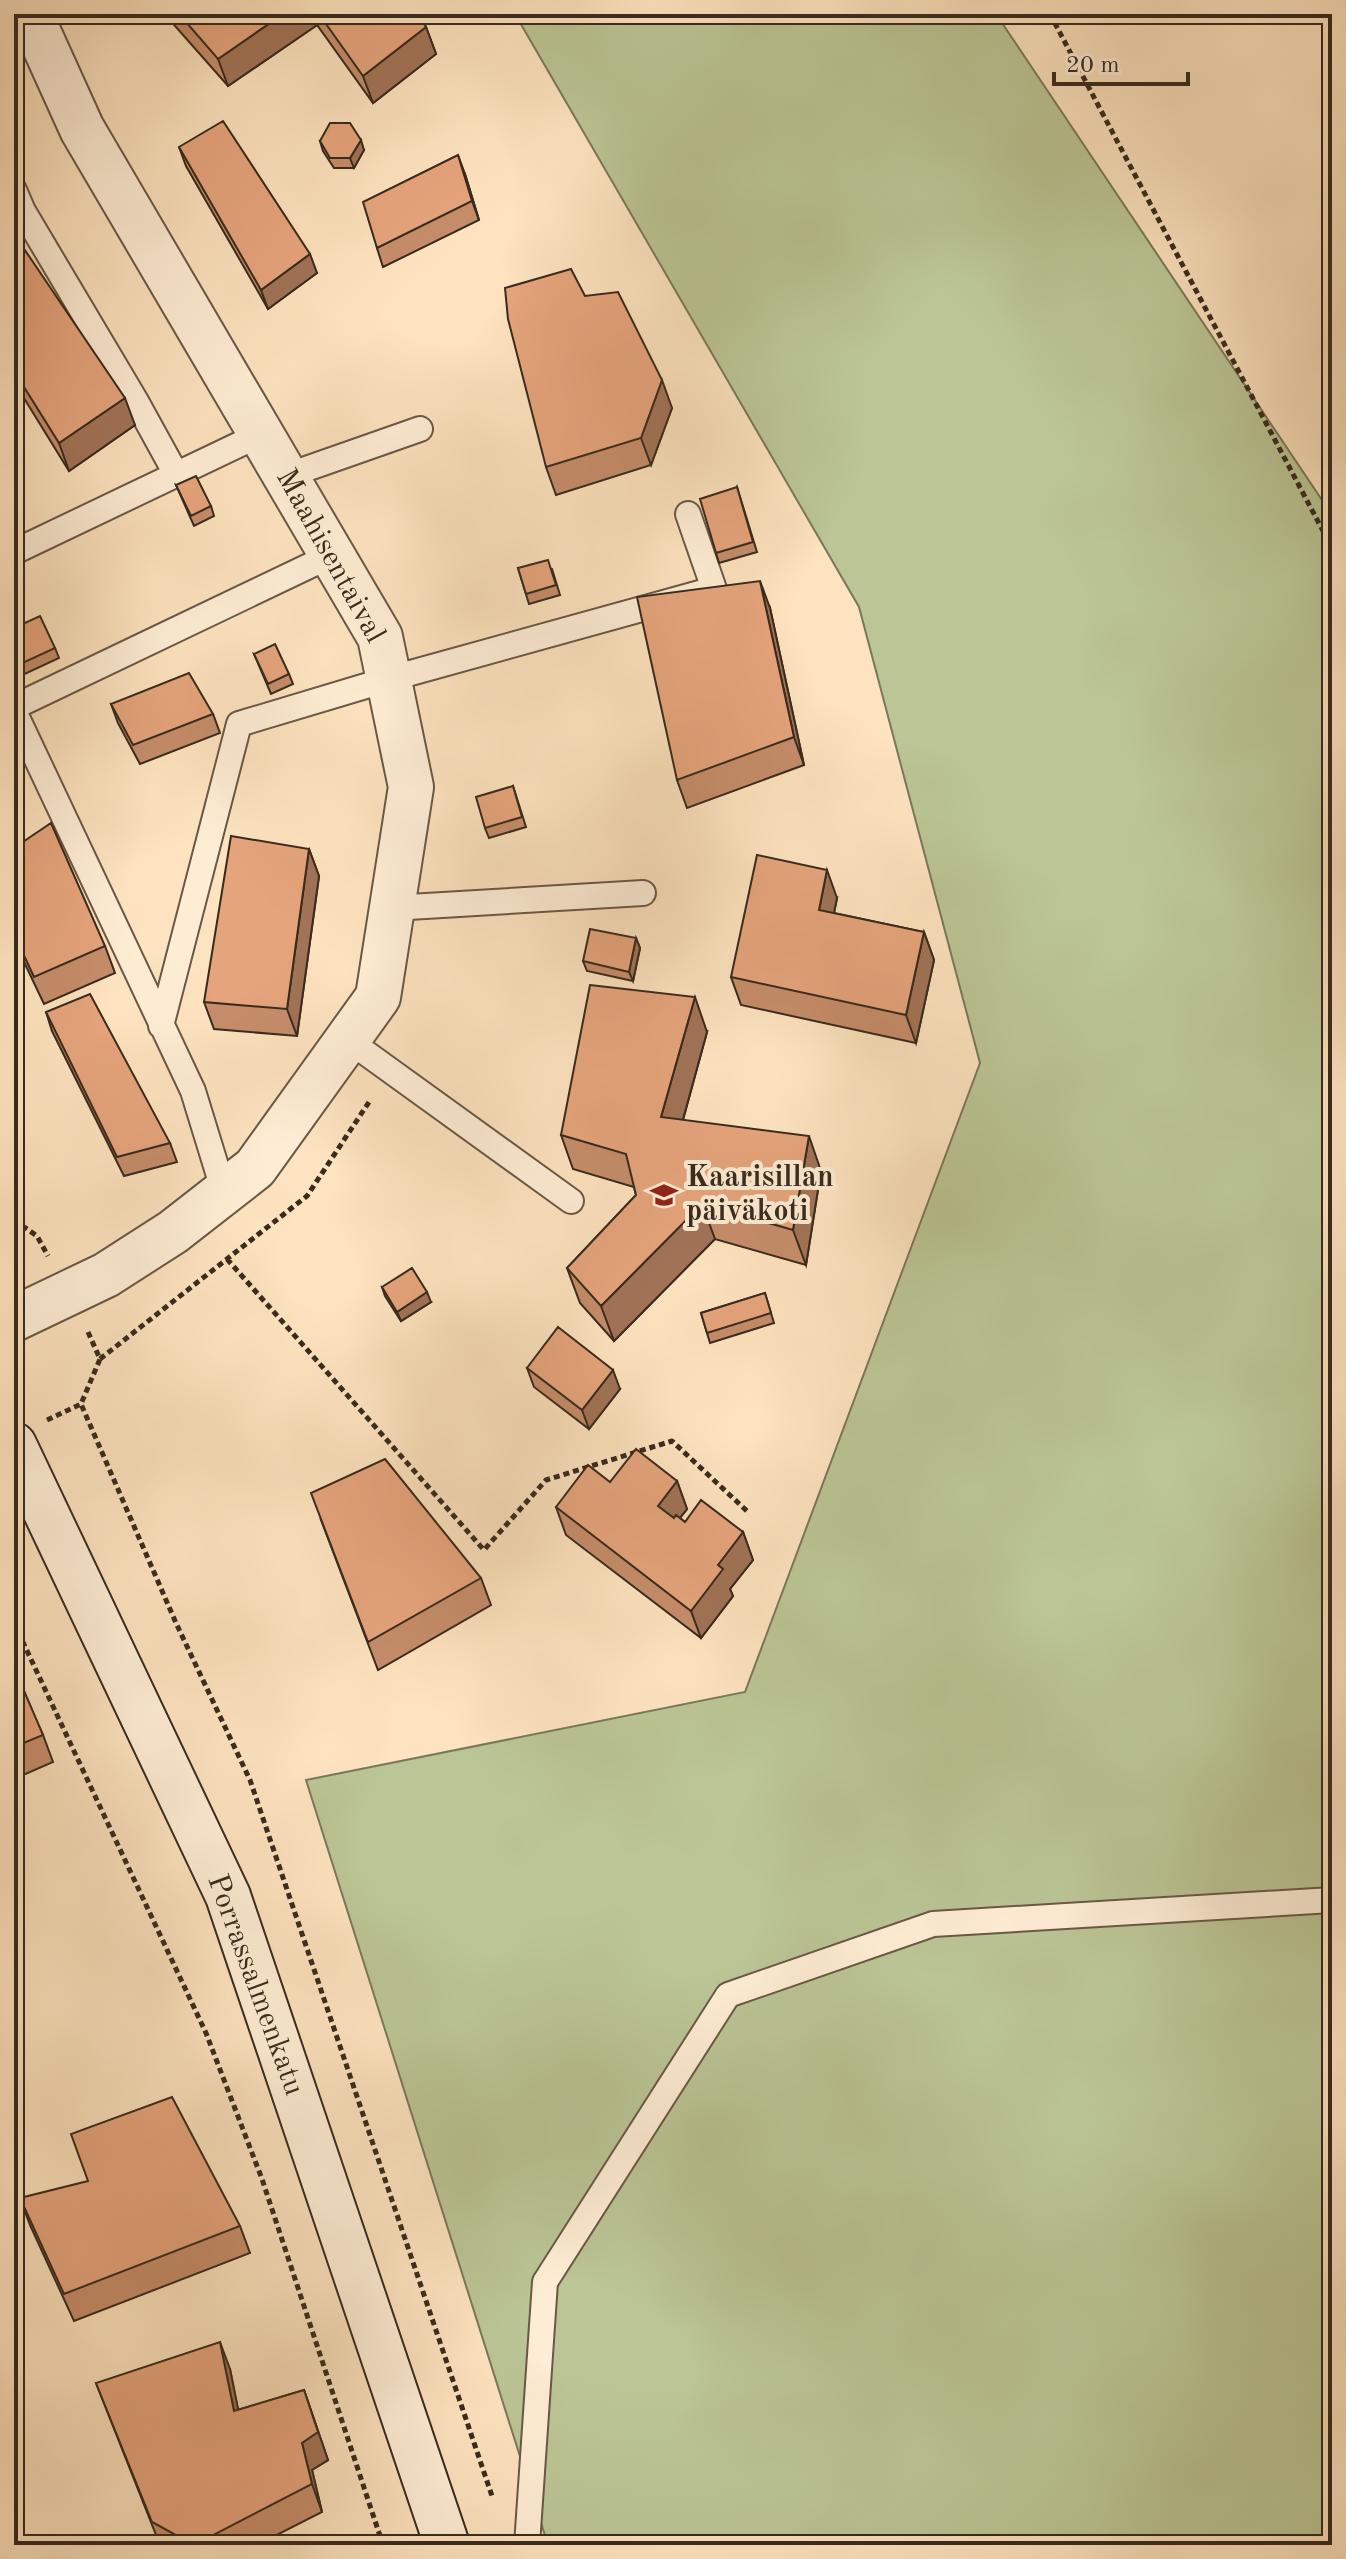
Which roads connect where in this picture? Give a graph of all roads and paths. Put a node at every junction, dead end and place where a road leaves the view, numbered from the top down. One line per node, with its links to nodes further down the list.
1 (30, 14): 5 (street, Maahisentaival)
2 (1050, 14): 9 (path)
3 (14, 190): 6 (lane)
4 (420, 429): 7 (lane)
5 (261, 434): 6 (lane); 7 (street, Maahisentaival)
6 (176, 474): 10 (lane)
7 (286, 476): 11 (street, Maahisentaival)
8 (688, 514): 12 (lane)
9 (1332, 548)
10 (14, 552)
11 (332, 555): 12 (street, Maahisentaival); 13 (lane)
12 (389, 679): 15 (street, Maahisentaival); 16 (lane)
13 (14, 709): 16 (lane)
14 (643, 893): 15 (lane)
15 (392, 908): 17 (street, Maahisentaival)
16 (161, 1026): 18 (lane)
17 (348, 1040): 18 (street, Maahisentaival); 19 (lane)
18 (224, 1192): 22 (street, Maahisentaival)
19 (571, 1201)
20 (14, 1220): 22 (path)
21 (227, 1259): 25 (path)
22 (70, 1293): 23 (street, Maahisentaival); 28 (path)
23 (14, 1319)
24 (14, 1445): 30 (street, Porrassalmenkatu)
25 (748, 1512)
26 (14, 1623): 29 (path)
27 (1332, 1900): 31 (lane)
28 (493, 2500)
29 (383, 2545)
30 (447, 2545)
31 (527, 2545)

